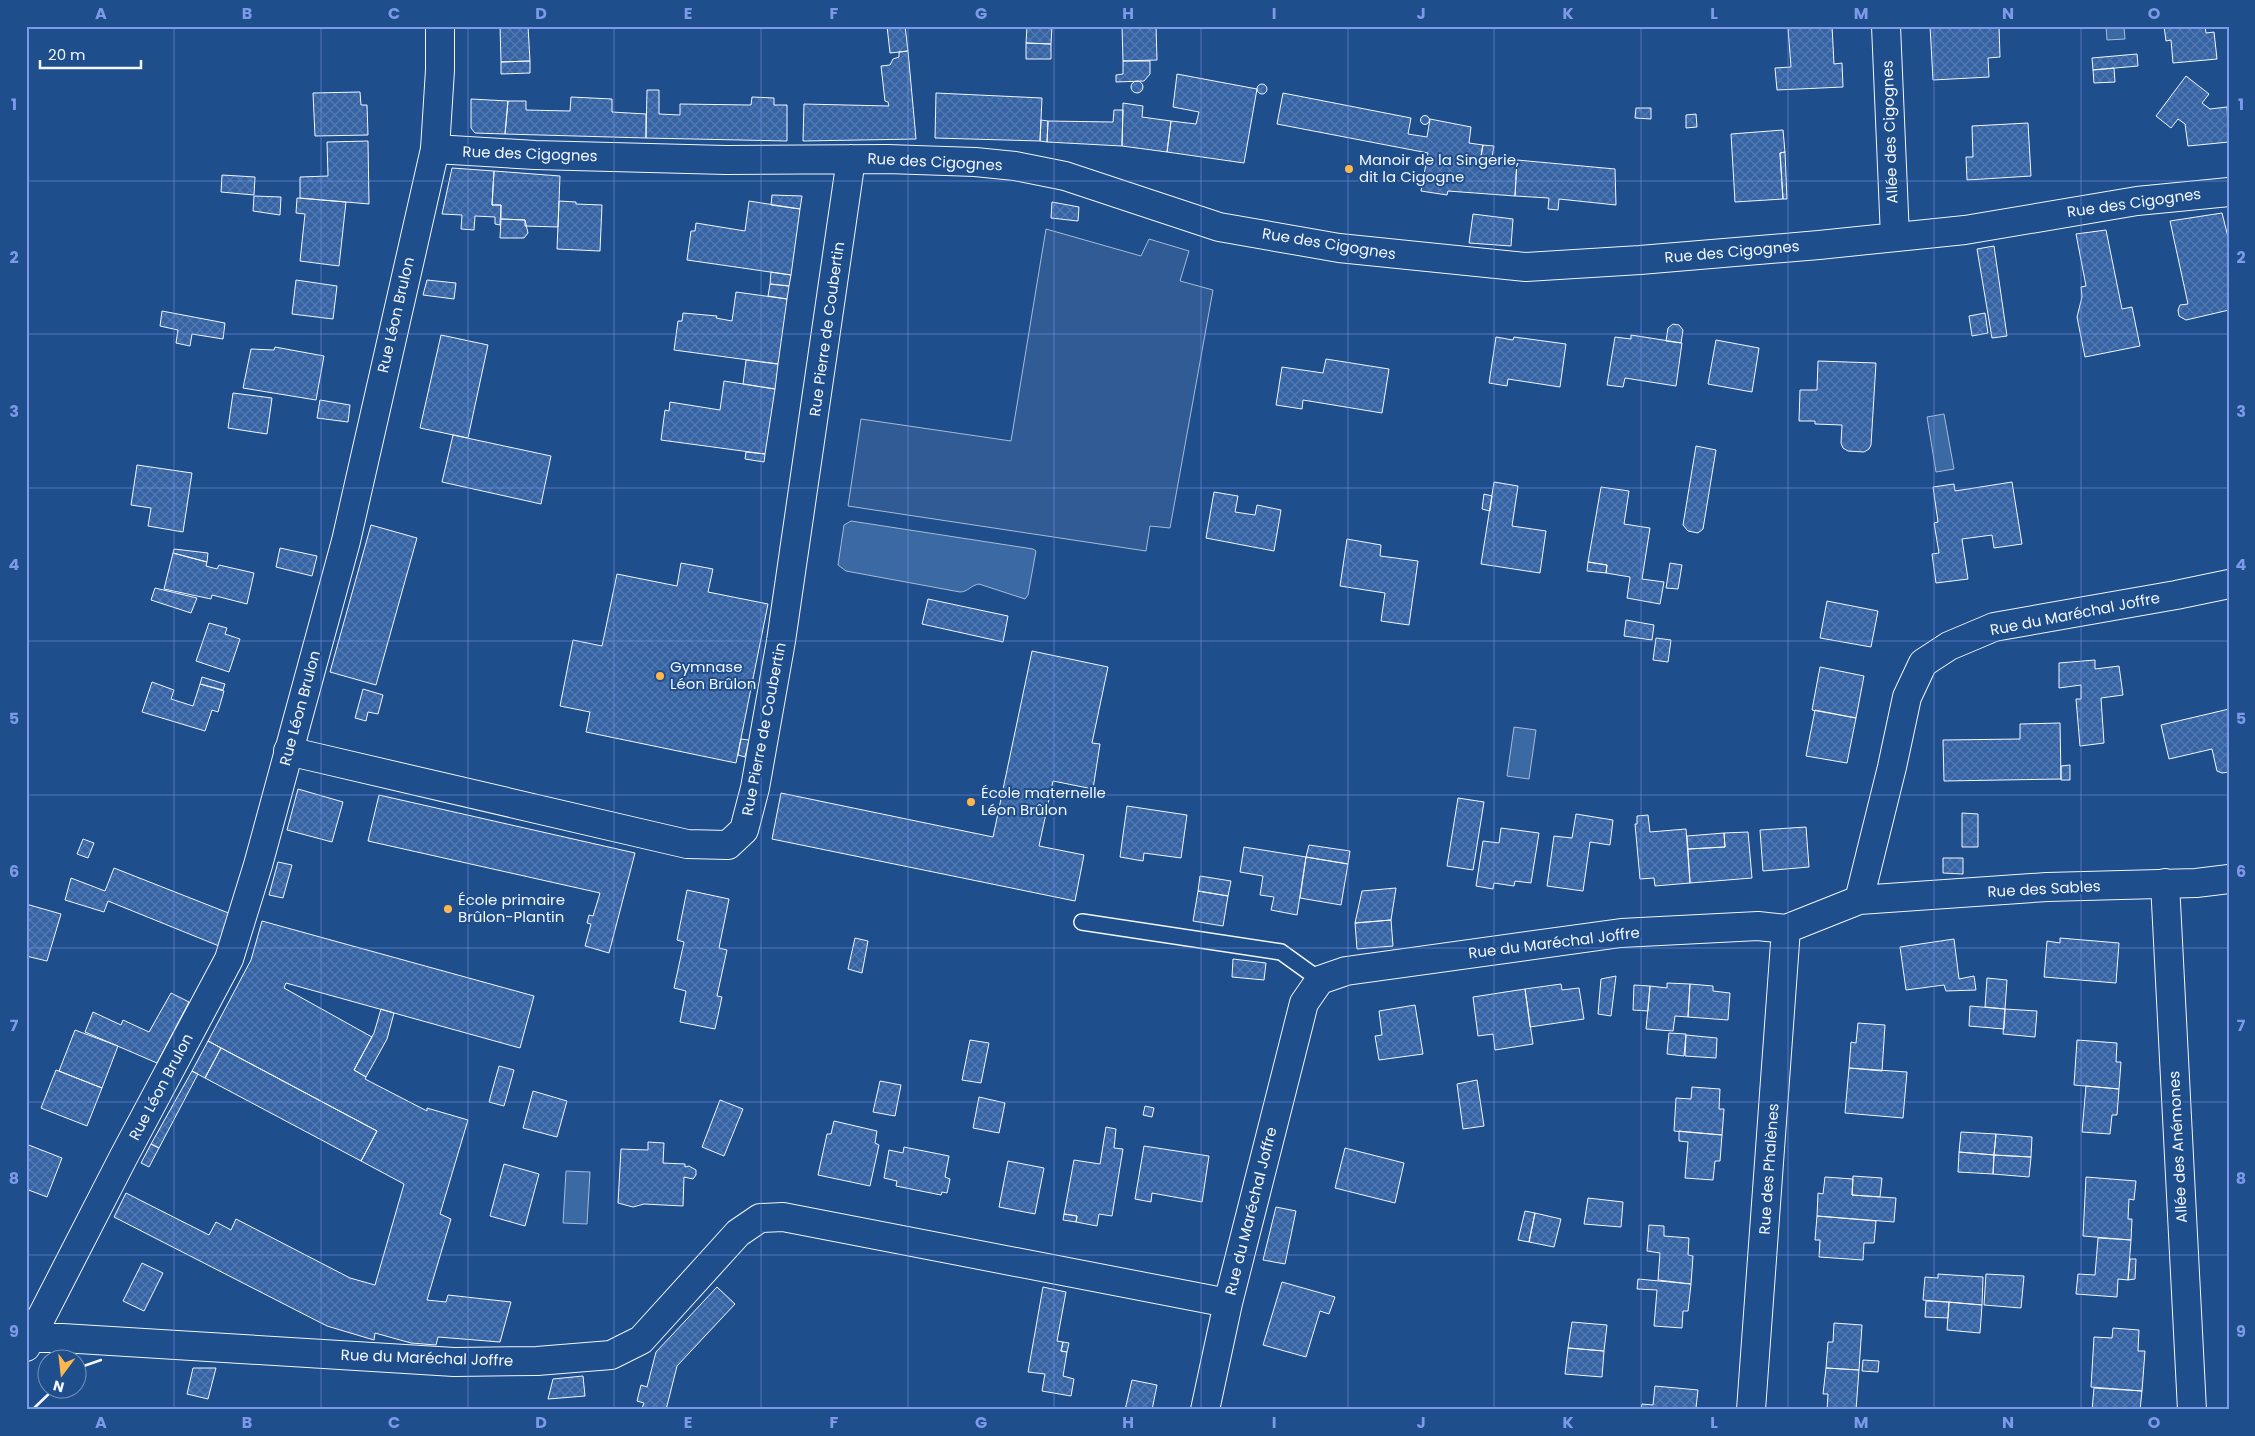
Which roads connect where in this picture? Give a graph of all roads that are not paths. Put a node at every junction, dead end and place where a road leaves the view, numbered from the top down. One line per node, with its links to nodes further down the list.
1 (440, 26): 3 (street, Rue Léon Brulon)
2 (1886, 26): 6 (street, Allée des Cigognes)
3 (435, 149): 4 (street, Rue des Cigognes); 8 (street, Rue Léon Brulon)
4 (851, 159): 6 (street, Rue des Cigognes); 8 (street, Rue Pierre de Coubertin)
5 (2229, 192): 6 (street, Rue des Cigognes)
6 (1894, 237)
7 (2229, 584): 11 (street, Rue du Maréchal Joffre)
8 (288, 751): 16 (street, Rue Léon Brulon)
9 (2229, 879): 10 (street, Rue des Sables)
10 (2165, 884): 11 (street, Rue des Sables); 19 (street, Allée des Anémones)
11 (1859, 900): 13 (street, Rue du Maréchal Joffre)
12 (1082, 922): 14 (lane)
13 (1786, 929): 14 (street, Rue du Maréchal Joffre); 18 (street, Rue des Phalènes)
14 (1320, 980): 15 (street, Rue du Maréchal Joffre)
15 (1228, 1303): 16 (street, Rue du Maréchal Joffre); 17 (street)
16 (28, 1343)
17 (1204, 1410)
18 (1751, 1410)
19 (2192, 1410)

